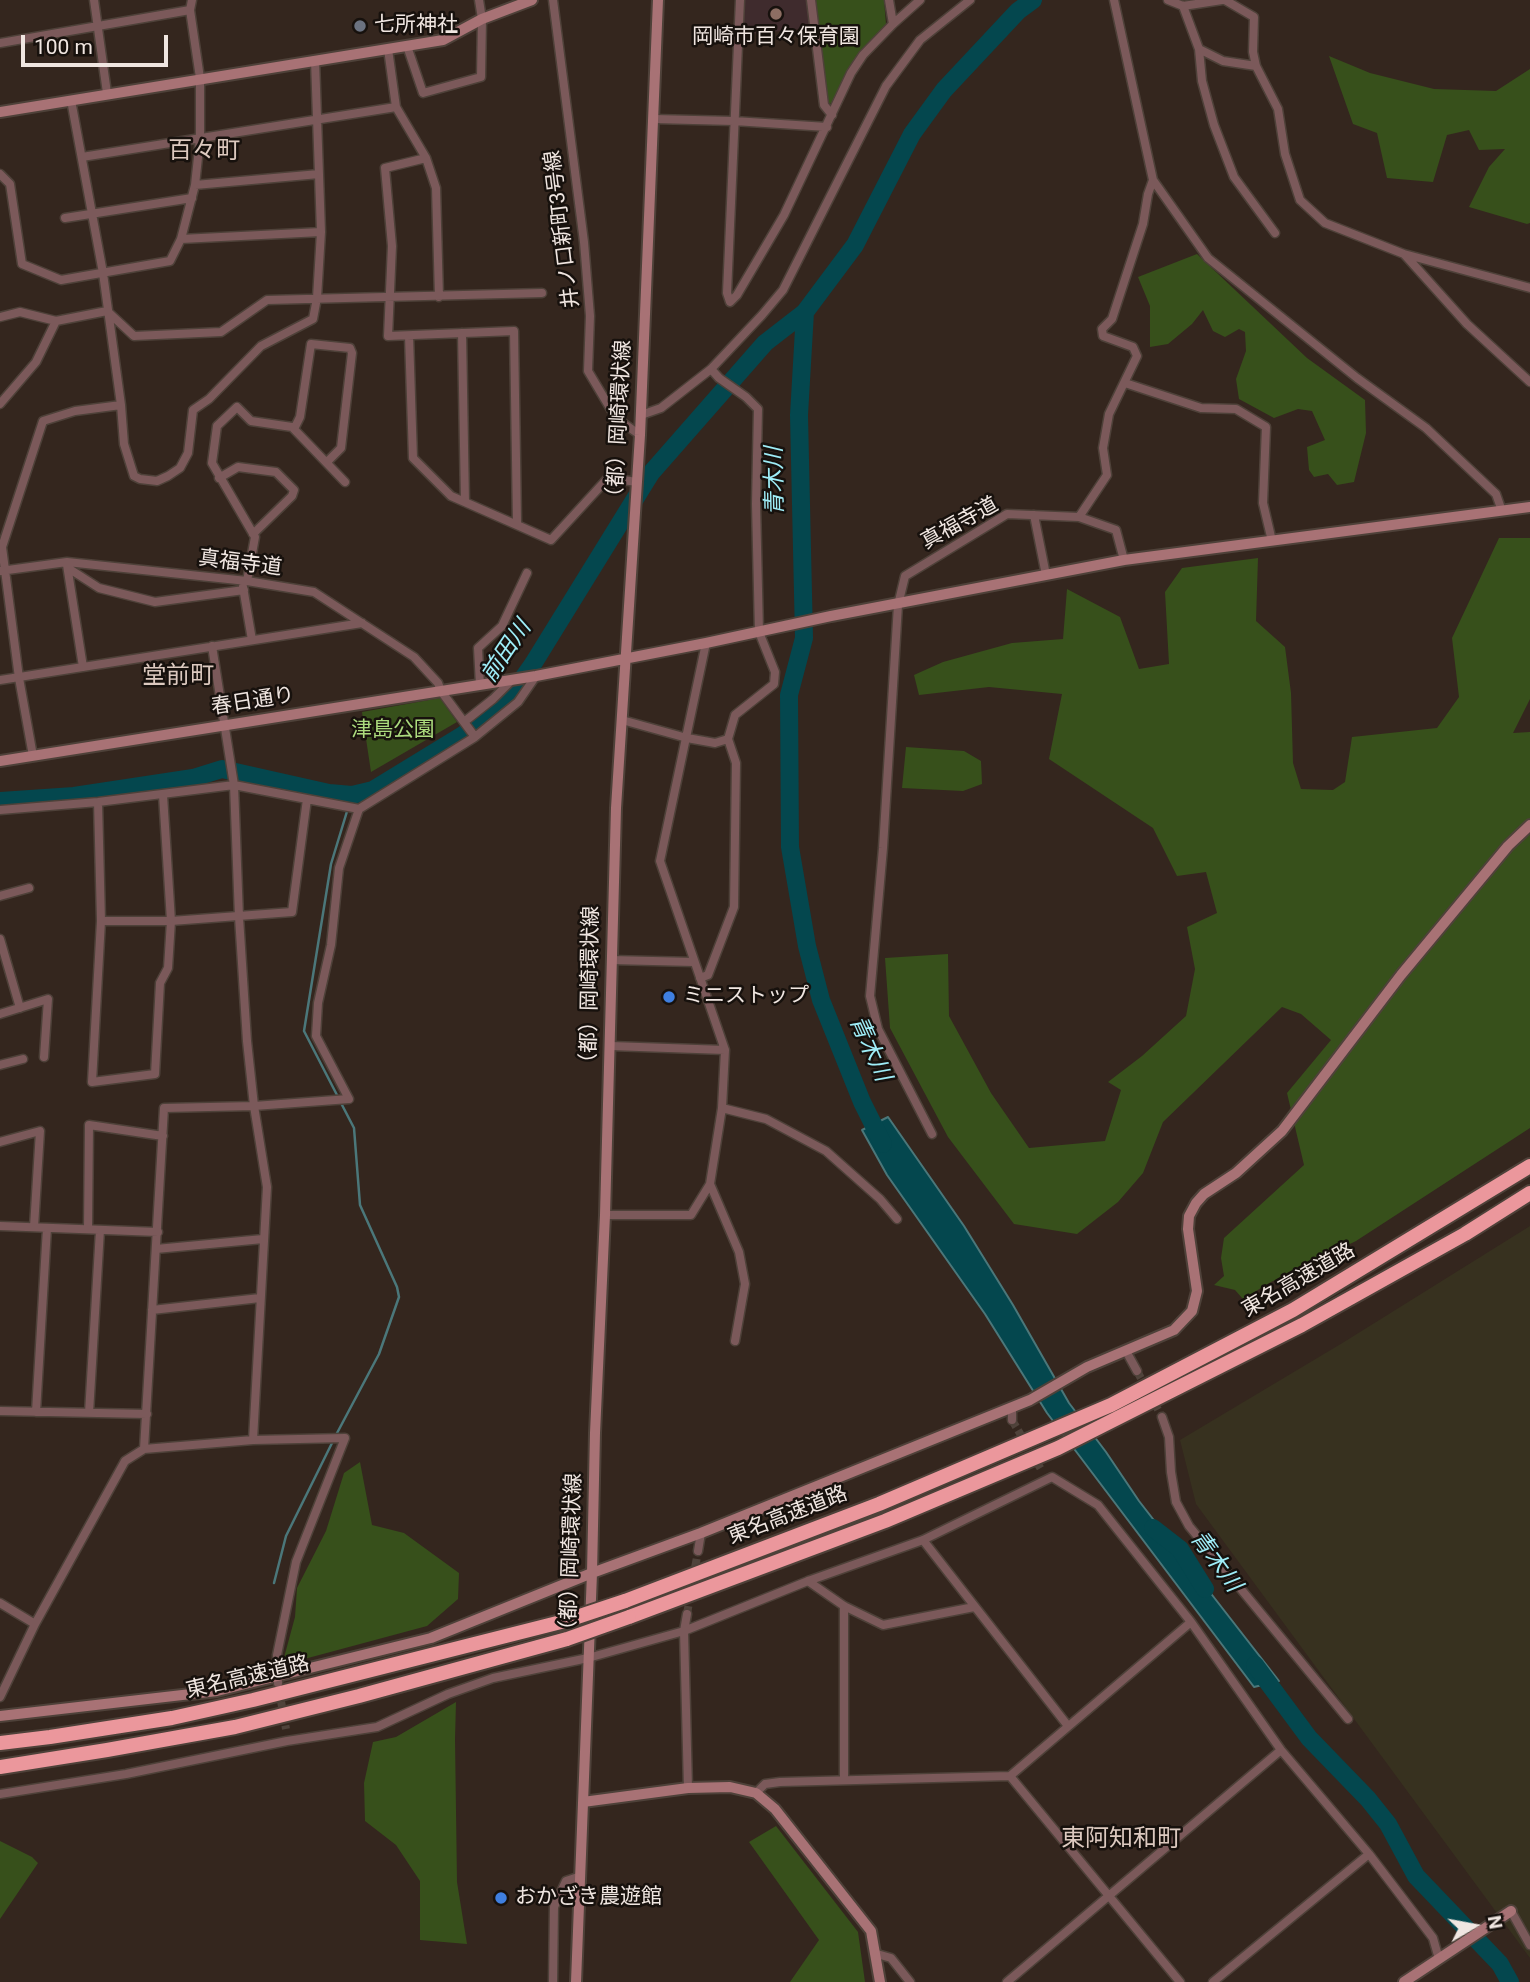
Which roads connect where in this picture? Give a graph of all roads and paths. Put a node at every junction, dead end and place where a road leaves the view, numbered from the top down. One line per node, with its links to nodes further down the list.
1 (94, 0): 19 (street)
2 (192, 0): 16 (street)
3 (479, 0): 17 (street)
4 (532, 0): 17 (street)
5 (553, 0): 68 (street, 井ノ口新町3号線)
6 (658, 0): 32 (street, （都）岡崎環状線)
7 (740, 0): 34 (street)
8 (811, 0): 31 (street)
9 (889, 0): 18 (street)
10 (920, 0): 18 (street)
11 (970, 0): 61 (street)
12 (1114, 0): 41 (street)
13 (1168, 0): 15 (street)
14 (1223, 0): 15 (street); 25 (street)
15 (1183, 6): 23 (street)
16 (190, 10): 19 (street); 26 (street)
17 (482, 19): 21 (street); 21 (street)
18 (892, 24): 31 (street)
19 (99, 26): 20 (street); 27 (street)
20 (0, 43)
21 (407, 46): 22 (street)
22 (388, 49): 24 (street); 29 (street)
23 (1199, 49): 25 (street); 47 (street)
24 (315, 60): 26 (street); 33 (street)
25 (1256, 66): 49 (street)
26 (200, 78): 27 (street); 36 (street)
27 (107, 93): 28 (street)
28 (71, 100): 30 (street); 37 (street)
29 (396, 107): 33 (street); 38 (street)
30 (0, 112)
31 (832, 115): 35 (street)
32 (654, 119): 34 (street); 66 (street, （都）岡崎環状線)
33 (318, 120): 36 (street); 40 (street)
34 (734, 121): 35 (street); 35 (street)
35 (827, 127)
36 (200, 139): 37 (street); 42 (street)
37 (82, 157): 44 (street)
38 (426, 158): 53 (street); 55 (street)
39 (0, 174): 50 (street)
40 (319, 174): 42 (street); 46 (street)
41 (1153, 180): 63 (street); 75 (street)
42 (195, 186): 43 (street)
43 (192, 198): 44 (street); 48 (street)
44 (92, 213): 45 (street); 50 (street)
45 (65, 218)
46 (321, 232): 48 (street); 54 (street)
47 (1275, 233)
48 (181, 239): 50 (street)
49 (1404, 254): 51 (street); 62 (street)
50 (103, 273): 56 (street)
51 (1530, 288)
52 (542, 293): 53 (street)
53 (439, 297): 55 (street)
54 (317, 298): 55 (street); 56 (street); 65 (street)
55 (388, 298): 60 (street)
56 (107, 311): 58 (street); 65 (street)
57 (0, 317): 58 (street)
58 (56, 321): 64 (street)
59 (462, 333): 60 (street); 73 (street); 78 (street)
60 (410, 336): 73 (street)
61 (711, 369): 66 (street); 89 (street)
62 (1530, 382)
63 (1125, 383): 77 (street); 80 (street)
64 (0, 404)
65 (121, 405): 83 (street)
66 (641, 415): 68 (street, （都）岡崎環状線)
67 (294, 429): 69 (street); 69 (street); 70 (street)
68 (640, 435): 72 (street, （都）岡崎環状線)
69 (327, 463): 71 (street)
70 (219, 478): 79 (street); 79 (street)
71 (345, 482)
72 (637, 482): 78 (street); 93 (street, （都）岡崎環状線)
73 (465, 502): 78 (street)
74 (1530, 507): 75 (street)
75 (1502, 511): 80 (street)
76 (1034, 515): 77 (street, 真福寺道); 85 (street); 87 (street, 真福寺道)
77 (1079, 517): 81 (street, 真福寺道)
78 (517, 523)
79 (253, 534): 86 (street)
80 (1272, 541): 81 (street)
81 (1124, 560): 85 (street)
82 (67, 565): 83 (street, 真福寺道); 86 (street, 真福寺道); 86 (street); 94 (street)
83 (2, 570): 96 (street)
84 (527, 573): 99 (street)
85 (1046, 575): 87 (street)
86 (244, 584): 88 (street, 真福寺道); 90 (street)
87 (898, 605): 89 (street); 134 (street, 真福寺道)
88 (362, 622): 90 (street); 100 (street, 真福寺道)
89 (760, 631): 91 (street); 106 (street)
90 (252, 640): 92 (street)
91 (706, 643): 93 (street); 105 (street)
92 (212, 646): 94 (street); 103 (street)
93 (626, 659): 95 (street); 101 (street, （都）岡崎環状線)
94 (83, 667): 96 (street)
95 (537, 676): 98 (street, 春日通り); 104 (street)
96 (19, 678): 97 (street); 107 (street)
97 (0, 680)
98 (512, 680): 99 (street, 春日通り); 102 (street)
99 (480, 685): 100 (street, 春日通り)
100 (441, 691): 102 (street, 真福寺道); 103 (street, 春日通り)
101 (622, 720): 105 (street); 122 (street, （都）岡崎環状線)
102 (464, 722): 104 (street, 真福寺道)
103 (224, 727): 107 (street, 春日通り); 109 (street)
104 (475, 737): 113 (street)
105 (687, 738): 106 (street); 123 (street)
106 (728, 739): 124 (street)
107 (33, 756): 108 (street, 春日通り)
108 (0, 761)
109 (234, 785): 110 (street); 111 (street); 118 (street)
110 (163, 795): 112 (street); 120 (street)
111 (307, 799): 113 (street); 118 (street)
112 (98, 802): 114 (street); 119 (street)
113 (359, 809): 132 (street)
114 (0, 810)
115 (1530, 825): 153 (street)
116 (29, 888): 117 (street)
117 (0, 896)
118 (239, 917): 120 (street); 132 (street)
119 (101, 921): 120 (street); 120 (street)
120 (171, 921)
121 (0, 939): 125 (street)
122 (611, 960): 123 (street); 127 (street, （都）岡崎環状線)
123 (694, 962): 124 (street)
124 (700, 978): 128 (street)
125 (20, 1008): 126 (street); 129 (street)
126 (0, 1014)
127 (611, 1046): 128 (street); 140 (street, （都）岡崎環状線)
128 (725, 1050): 133 (street)
129 (44, 1057)
130 (23, 1059): 131 (street)
131 (0, 1065)
132 (254, 1106): 135 (street); 148 (street)
133 (722, 1108): 138 (street); 141 (street)
134 (932, 1134)
135 (163, 1136): 145 (street); 147 (street)
136 (0, 1142): 143 (street)
137 (1530, 1166): 186 (highway, 東名高速道路, bridge)
138 (710, 1184): 140 (street); 152 (street)
139 (1530, 1193): 188 (highway, 東名高速道路, bridge)
140 (605, 1215): 169 (street, （都）岡崎環状線)
141 (897, 1219)
142 (0, 1226): 143 (street)
143 (34, 1227): 144 (street)
144 (47, 1228): 145 (street); 157 (street)
145 (88, 1229): 146 (street)
146 (100, 1230): 147 (street); 158 (street)
147 (158, 1232): 149 (street)
148 (262, 1239): 149 (street); 150 (street)
149 (156, 1249): 151 (street)
150 (260, 1298): 151 (street); 162 (street)
151 (152, 1310): 159 (street)
152 (735, 1341)
153 (1126, 1351): 154 (street); 155 (street)
154 (1137, 1371)
155 (1012, 1407): 161 (street); 166 (street)
156 (0, 1411): 157 (street)
157 (36, 1412): 158 (street)
158 (89, 1413): 159 (street)
159 (147, 1415): 163 (street)
160 (1162, 1417): 182 (street)
161 (1012, 1420)
162 (253, 1440): 163 (street); 179 (street)
163 (144, 1449): 176 (street)
164 (1042, 1471): 165 (street)
165 (1052, 1477): 167 (street); 175 (street)
166 (701, 1533): 168 (street); 169 (street)
167 (923, 1540): 170 (street); 173 (street)
168 (698, 1551)
169 (592, 1573): 178 (street, （都）岡崎環状線); 179 (street)
170 (807, 1581): 172 (street); 177 (street)
171 (0, 1603): 176 (street)
172 (844, 1606): 173 (street); 190 (street)
173 (974, 1607): 183 (street)
174 (687, 1614): 177 (street)
175 (1191, 1622): 183 (street); 187 (street)
176 (35, 1624): 180 (street)
177 (684, 1631): 178 (street); 191 (street)
178 (589, 1658): 185 (street); 194 (street, （都）岡崎環状線)
179 (278, 1679): 181 (street)
180 (0, 1696)
181 (0, 1716)
182 (1348, 1719)
183 (1068, 1726): 189 (street)
184 (286, 1730): 185 (street)
185 (287, 1741): 193 (street)
186 (0, 1743)
187 (1281, 1750): 195 (street); 197 (street)
188 (0, 1767)
189 (1010, 1776): 190 (street); 197 (street)
190 (844, 1779): 192 (street)
191 (688, 1788): 192 (street); 194 (street)
192 (756, 1793): 200 (street)
193 (0, 1794)
194 (583, 1802): 196 (street, （都）岡崎環状線)
195 (1369, 1854): 201 (street); 208 (street)
196 (581, 1876): 202 (street); 203 (street, （都）岡崎環状線)
197 (1110, 1897): 206 (street); 207 (street)
198 (1511, 1911): 199 (street); 201 (street)
199 (1530, 1945)
200 (877, 1954): 204 (street); 205 (street)
201 (1441, 1958): 209 (street)
202 (553, 1982)
203 (576, 1982)
204 (880, 1982)
205 (909, 1982)
206 (1007, 1982)
207 (1180, 1982)
208 (1213, 1982)
209 (1404, 1982)

